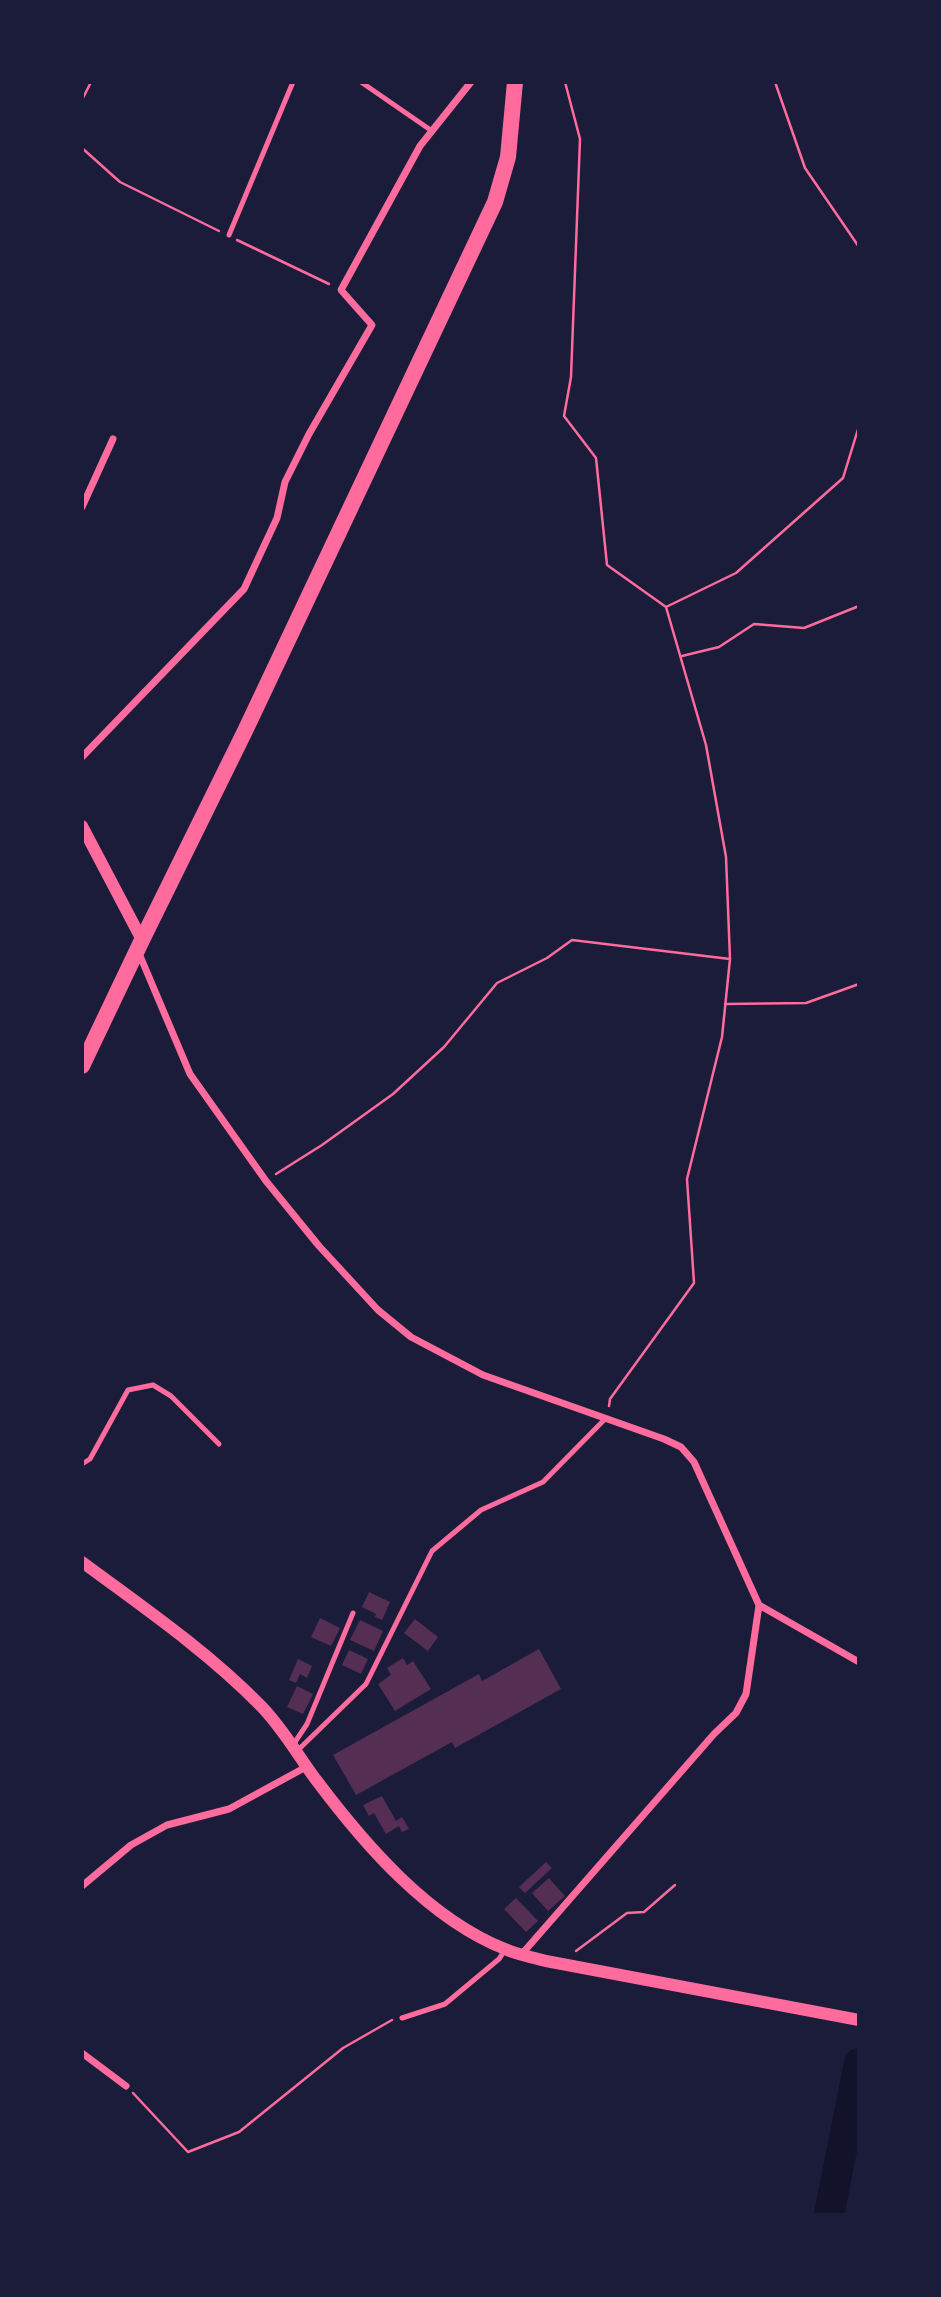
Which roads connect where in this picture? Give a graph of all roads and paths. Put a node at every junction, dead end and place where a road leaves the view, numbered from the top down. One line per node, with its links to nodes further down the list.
1 (91, 82): 8 (path)
2 (293, 82): 11 (lane)
3 (361, 82): 9 (lane)
4 (471, 82): 9 (street)
5 (515, 82): 22 (highway)
6 (565, 82): 18 (path)
7 (775, 82): 12 (path)
8 (82, 100)
9 (432, 131): 13 (street)
10 (82, 148): 11 (path)
11 (229, 236): 13 (path)
12 (859, 247)
13 (341, 290): 20 (street)
14 (859, 426): 18 (path)
15 (113, 439): 16 (street)
16 (82, 507)
17 (859, 606): 19 (path)
18 (666, 607): 19 (path)
19 (680, 656): 23 (path)
20 (82, 757)
21 (82, 826): 22 (street)
22 (140, 945): 26 (highway); 27 (street)
23 (730, 959): 25 (path); 27 (path)
24 (859, 984): 25 (path)
25 (725, 1004): 28 (path)
26 (82, 1066)
27 (266, 1181): 28 (street)
28 (605, 1419): 32 (street); 35 (lane)
29 (219, 1444): 30 (lane)
30 (82, 1464)
31 (82, 1562): 35 (street)
32 (759, 1605): 34 (street); 40 (street)
33 (353, 1613): 35 (lane)
34 (859, 1662)
35 (295, 1748): 36 (street)
36 (306, 1767): 38 (street); 39 (street)
37 (675, 1885): 41 (path)
38 (82, 1886)
39 (505, 1950): 40 (street); 42 (lane)
40 (522, 1955): 41 (street)
41 (559, 1963): 43 (street)
42 (402, 2018): 45 (path)
43 (859, 2020)
44 (82, 2053): 45 (street)
45 (126, 2086)

